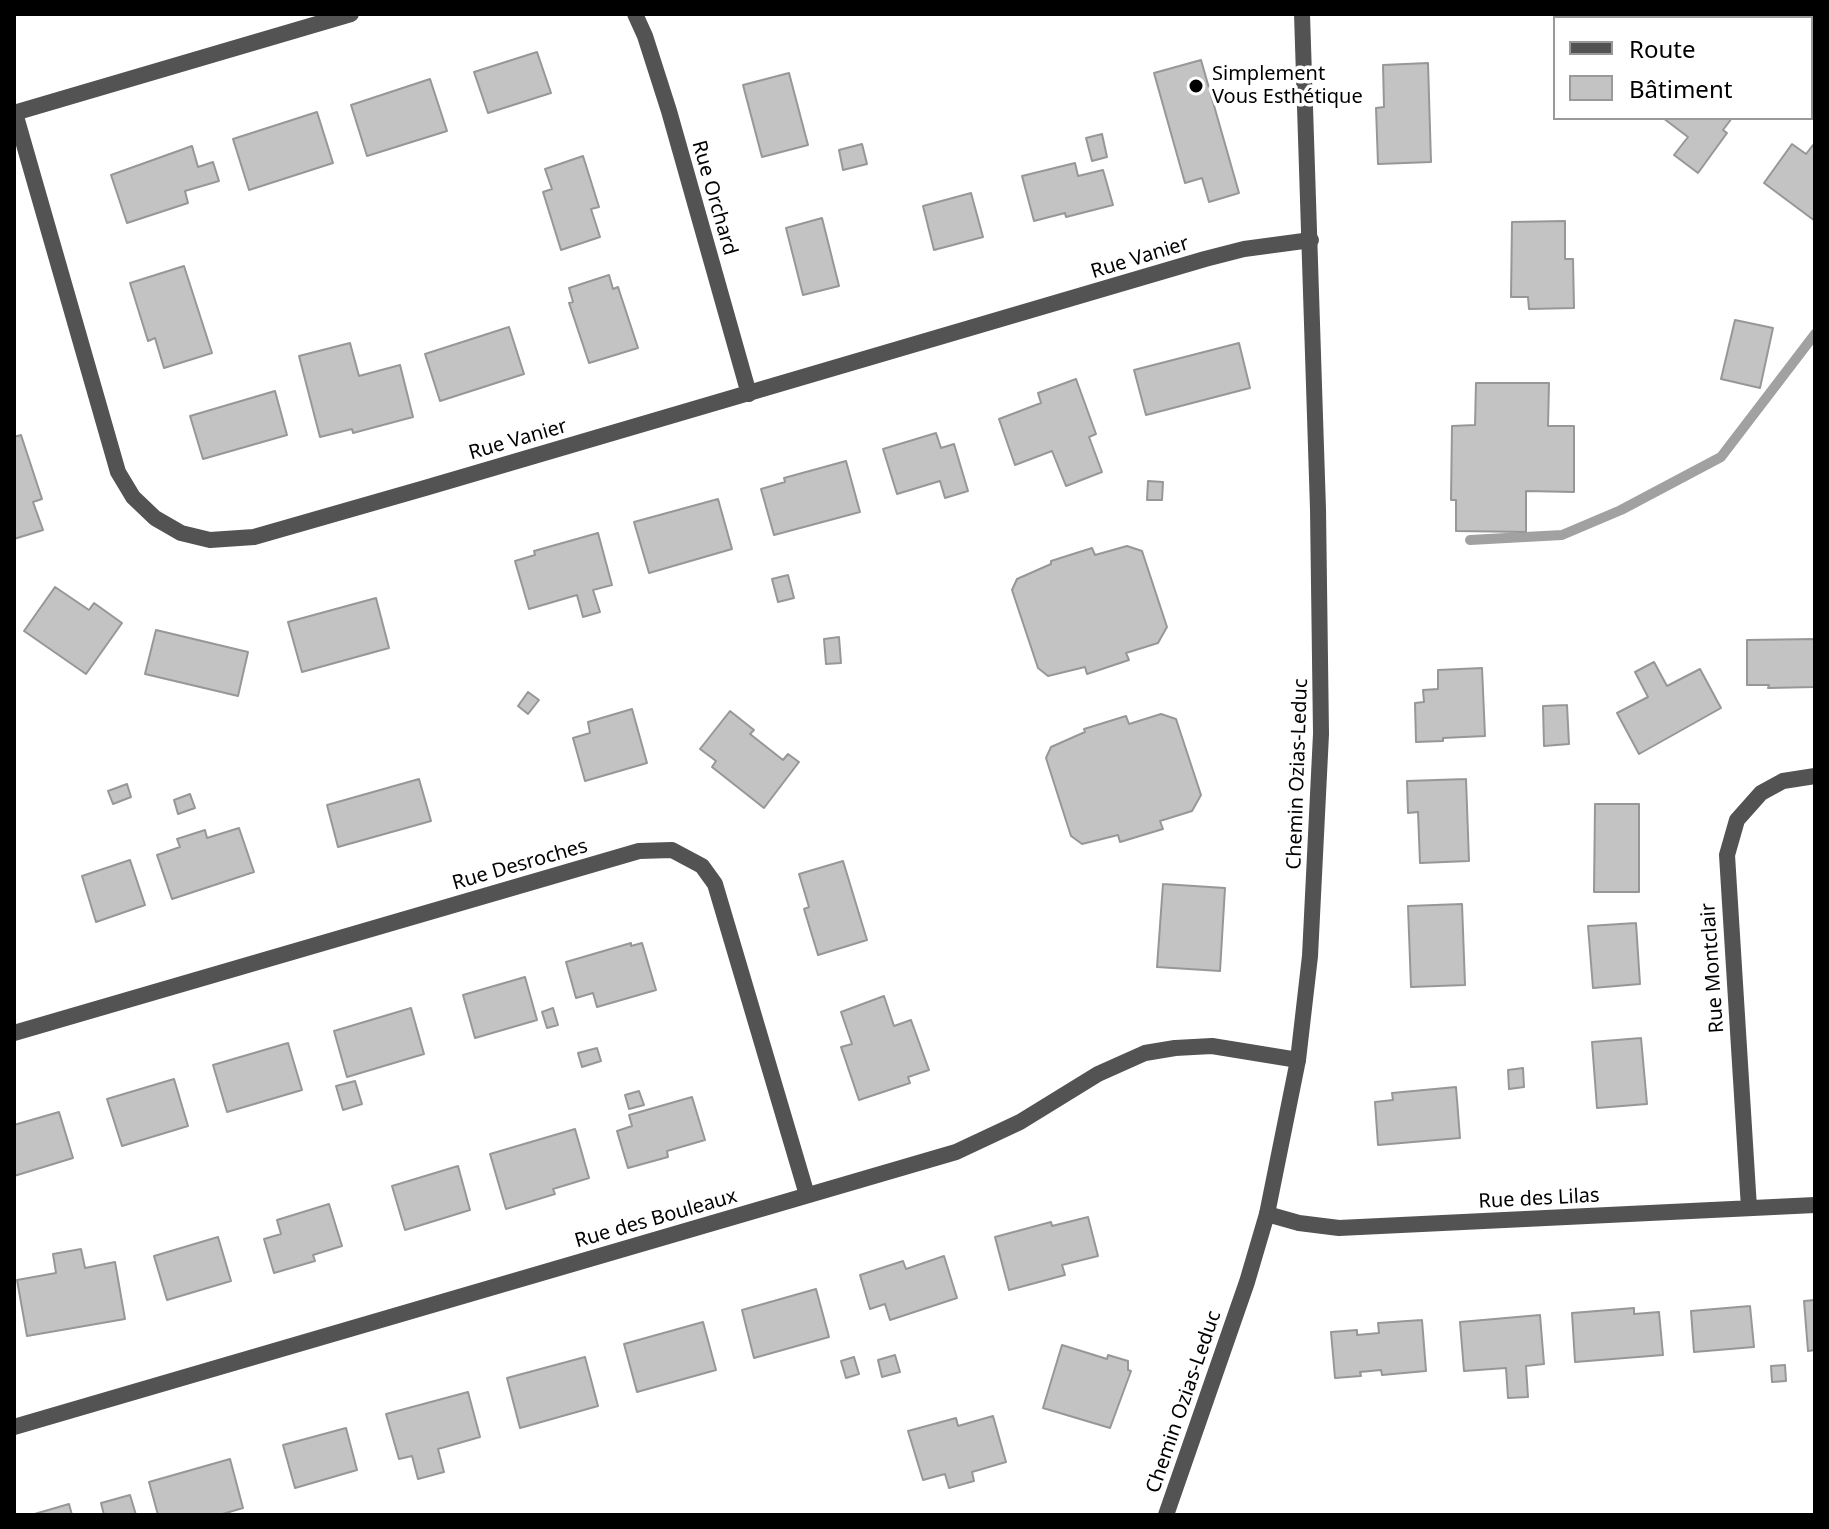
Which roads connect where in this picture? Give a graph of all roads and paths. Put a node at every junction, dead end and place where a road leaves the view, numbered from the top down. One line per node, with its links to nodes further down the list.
1 (351, 14): 4 (street)
2 (635, 14): 6 (street, Rue Orchard)
3 (1302, 14): 5 (street, Chemin Ozias-Leduc)
4 (15, 113): 6 (street, Rue Vanier)
5 (1311, 240): 6 (street, Rue Vanier); 9 (street, Chemin Ozias-Leduc)
6 (749, 394)
7 (1815, 776): 12 (street, Rue Montclair)
8 (14, 1033): 10 (street, Rue Desroches)
9 (1298, 1060): 10 (street, Rue des Bouleaux); 13 (street, Chemin Ozias-Leduc)
10 (807, 1195): 14 (street, Rue des Bouleaux)
11 (1815, 1205): 12 (street, Rue des Lilas)
12 (1749, 1208): 13 (street, Rue des Lilas)
13 (1267, 1214): 15 (street, Chemin Ozias-Leduc)
14 (14, 1427)
15 (1166, 1515)

